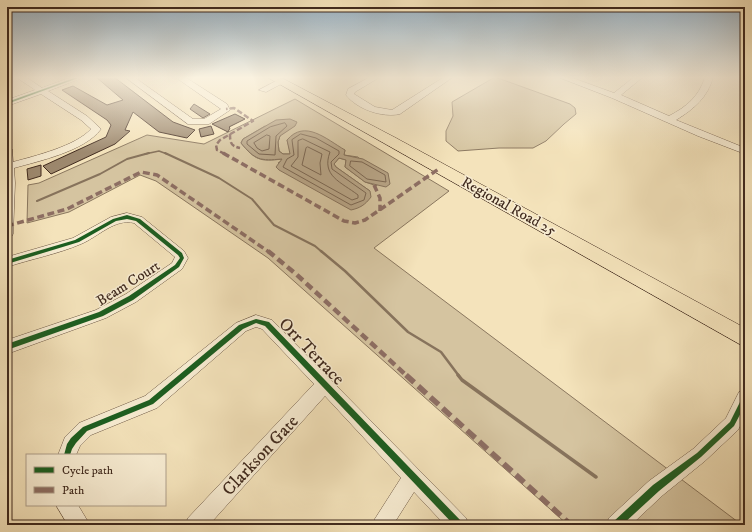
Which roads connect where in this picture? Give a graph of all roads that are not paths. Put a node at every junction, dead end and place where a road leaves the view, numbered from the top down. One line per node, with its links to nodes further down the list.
1 (59, 102): 12 (street)
2 (163, 102): 3 (street)
3 (218, 102)
4 (316, 102): 15 (main road, Regional Road 25)
5 (362, 102): 6 (street)
6 (412, 102)
7 (628, 102): 9 (street)
8 (696, 102): 9 (street)
9 (669, 120): 11 (street)
10 (7, 149): 12 (street)
11 (745, 151)
12 (10, 166): 13 (street)
13 (7, 234)
14 (7, 262): 16 (street, Beam Court)
15 (745, 338)
16 (7, 347)
17 (325, 384): 19 (street, Orr Terrace); 20 (street, Orr Terrace); 23 (street, Clarkson Gate)
18 (745, 398): 26 (street)
19 (67, 454)
20 (413, 477): 24 (street); 25 (street, Orr Terrace)
21 (67, 506): 22 (street)
22 (80, 525)
23 (195, 525)
24 (381, 525)
25 (459, 525)
26 (616, 525)

